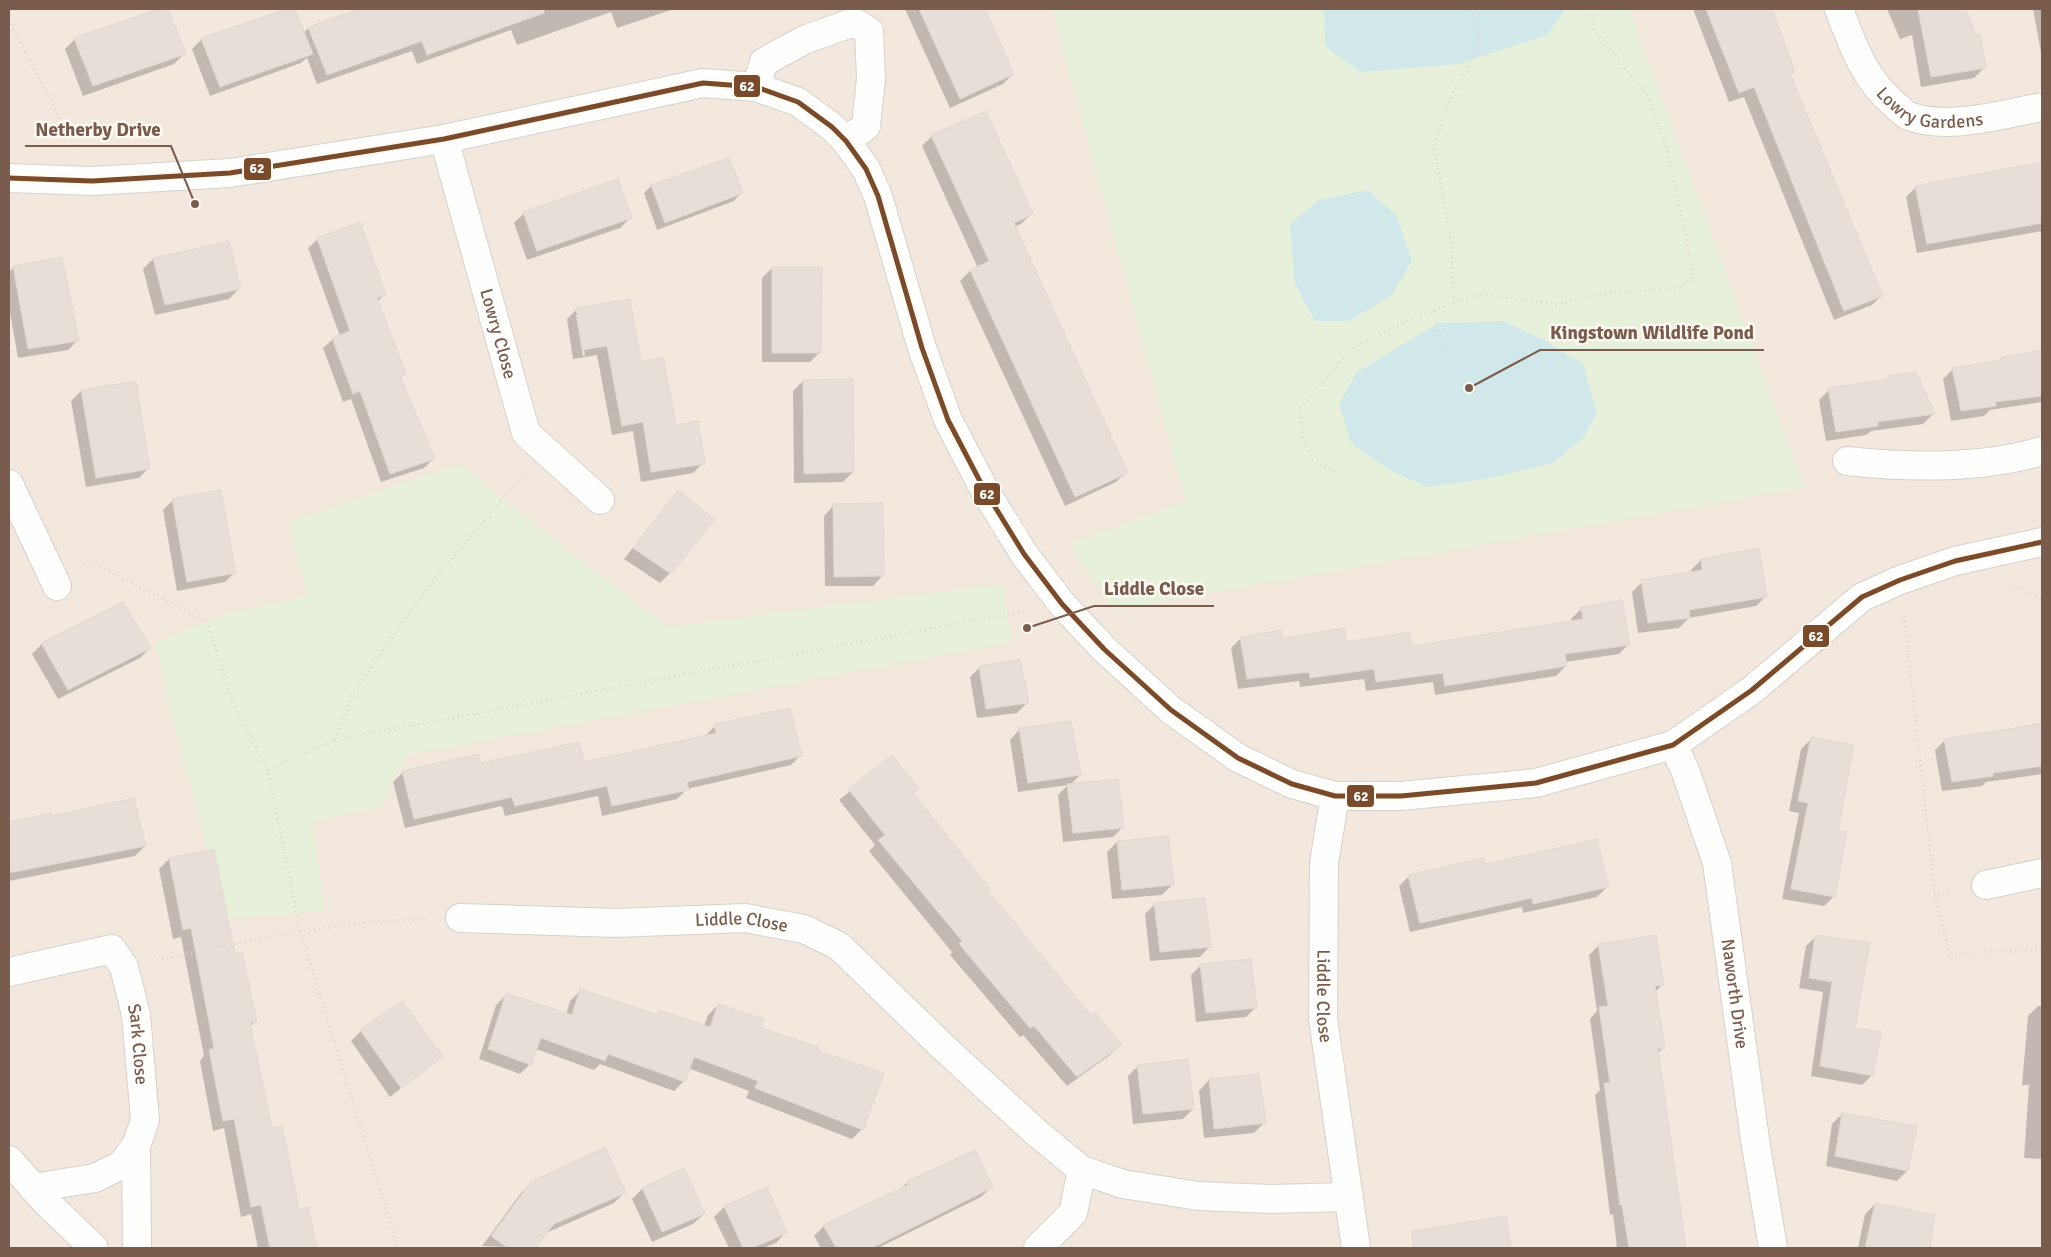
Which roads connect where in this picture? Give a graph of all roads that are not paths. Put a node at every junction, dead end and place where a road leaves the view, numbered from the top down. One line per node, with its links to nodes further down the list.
1 (1839, 9): 3 (street, Lowry Gardens)
2 (756, 87): 4 (street); 5 (street); 5 (street)
3 (2042, 107)
4 (444, 139): 6 (street); 10 (street, Lowry Close)
5 (846, 141): 14 (street)
6 (9, 178)
7 (2042, 450): 8 (street)
8 (1847, 461)
9 (9, 484): 12 (street)
10 (600, 500)
11 (2042, 542): 13 (street)
12 (57, 586)
13 (1673, 745): 14 (street); 28 (street, Naworth Drive)
14 (1335, 796): 23 (street, Liddle Close)
15 (2042, 873): 16 (street)
16 (1986, 886)
17 (460, 918): 21 (street, Liddle Close)
18 (9, 972): 19 (street, Sark Close)
19 (136, 1146): 22 (street); 25 (street, Sark Close)
20 (9, 1160): 22 (street)
21 (1082, 1170): 23 (street, Liddle Close); 26 (street)
22 (33, 1188): 24 (street)
23 (1347, 1197): 27 (street, Liddle Close)
24 (94, 1248)
25 (137, 1248)
26 (1038, 1248)
27 (1356, 1248)
28 (1773, 1248)

